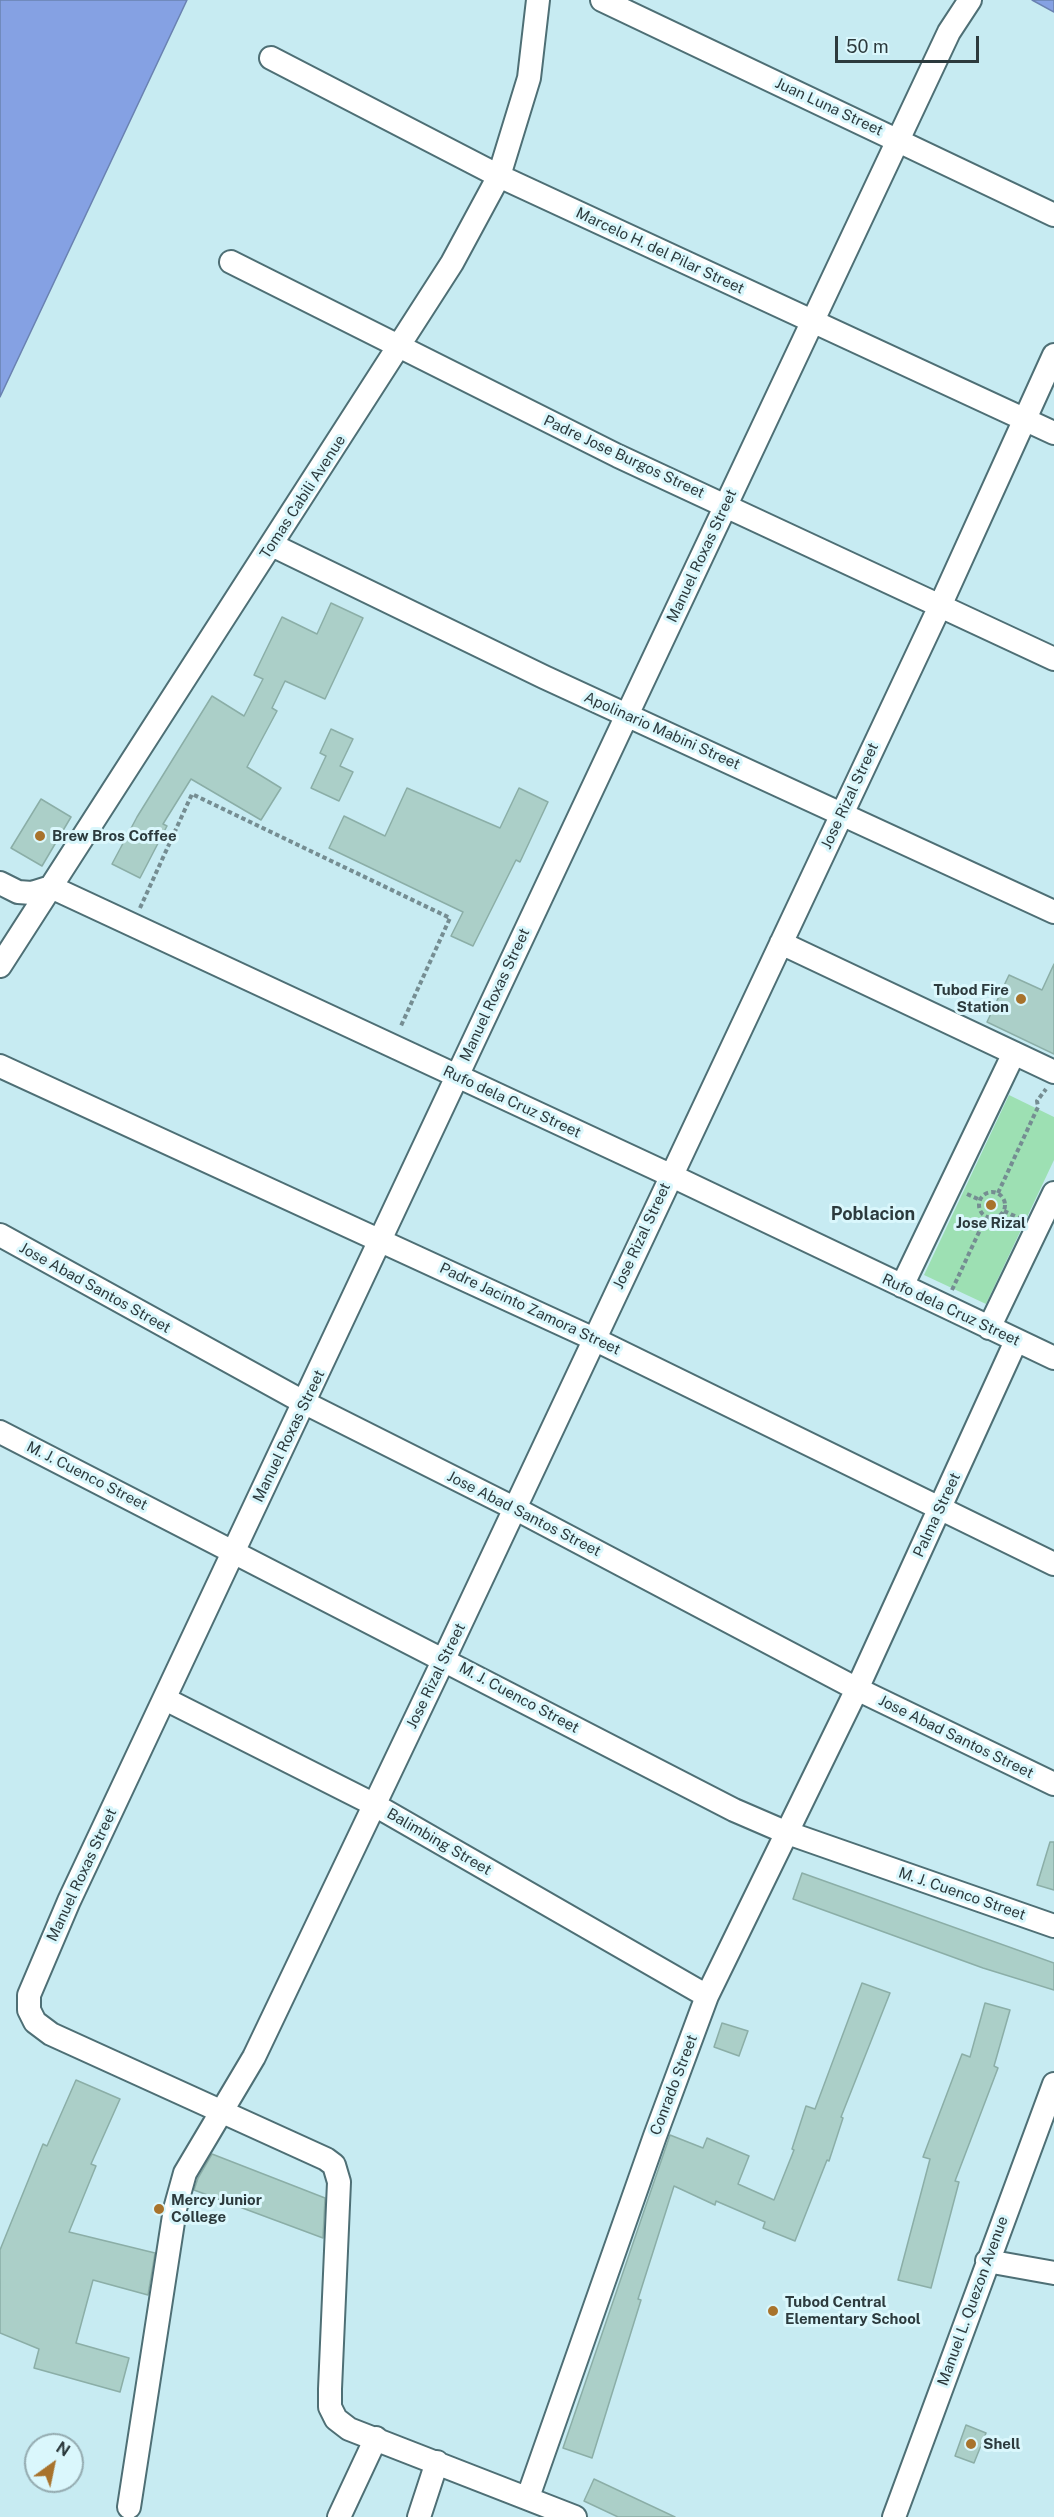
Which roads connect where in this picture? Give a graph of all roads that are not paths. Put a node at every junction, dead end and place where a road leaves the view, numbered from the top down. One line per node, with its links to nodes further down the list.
1 (538, 0): 6 (street, Tomas Cabili Avenue)
2 (602, 0): 5 (street, Juan Luna Street)
3 (970, 0): 5 (street, Manuel Roxas Street)
4 (271, 58): 6 (street, Marcelo H. del Pilar Street)
5 (899, 140): 7 (street, Juan Luna Street); 9 (street, Manuel Roxas Street)
6 (499, 176): 9 (street, Marcelo H. del Pilar Street); 10 (street, Tomas Cabili Avenue)
7 (1054, 215)
8 (231, 262): 10 (street, Padre Jose Burgos Street)
9 (813, 322): 12 (street, Marcelo H. del Pilar Street); 14 (street, Manuel Roxas Street)
10 (400, 348): 14 (street, Padre Jose Burgos Street); 15 (street, Tomas Cabili Avenue)
11 (1054, 355): 12 (street, Jose Rizal Street)
12 (1025, 420): 13 (street, Marcelo H. del Pilar Street); 16 (street, Jose Rizal Street)
13 (1054, 433)
14 (726, 505): 16 (street, Padre Jose Burgos Street); 18 (street, Manuel Roxas Street)
15 (272, 545): 18 (street, Apolinario Mabini Street); 21 (street, Tomas Cabili Avenue)
16 (940, 606): 17 (street, Padre Jose Burgos Street); 19 (street, Jose Rizal Street)
17 (1054, 659)
18 (627, 716): 19 (street, Apolinario Mabini Street); 27 (street, Manuel Roxas Street)
19 (842, 812): 22 (street, Apolinario Mabini Street); 23 (street, Jose Rizal Street)
20 (0, 883): 21 (street)
21 (51, 887): 24 (street, Tomas Cabili Avenue); 27 (street, Rufo dela Cruz Street)
22 (1054, 912)
23 (781, 943): 25 (street); 29 (street, Jose Rizal Street)
24 (0, 966)
25 (1014, 1053): 28 (street); 33 (street)
26 (0, 1066): 32 (street, Padre Jacinto Zamora Street)
27 (457, 1076): 29 (street, Rufo dela Cruz Street); 32 (street, Manuel Roxas Street)
28 (1052, 1076)
29 (670, 1175): 33 (street, Rufo dela Cruz Street); 35 (street, Jose Rizal Street)
30 (1054, 1193): 34 (street)
31 (0, 1235): 38 (street, Jose Abad Santos Street)
32 (382, 1240): 35 (street, Padre Jacinto Zamora Street); 38 (street, Manuel Roxas Street)
33 (902, 1286): 34 (street, Rufo dela Cruz Street)
34 (989, 1328): 36 (street, Rufo dela Cruz Street)
35 (594, 1339): 40 (street, Padre Jacinto Zamora Street); 41 (street, Jose Rizal Street)
36 (1016, 1341): 37 (street, Rufo dela Cruz Street); 40 (street, Palma Street)
37 (1054, 1358)
38 (305, 1403): 41 (street, Jose Abad Santos Street); 42 (street, Manuel Roxas Street)
39 (0, 1432): 42 (street, M. J. Cuenco Street)
40 (940, 1508): 43 (street, Padre Jacinto Zamora Street); 45 (street, Palma Street)
41 (516, 1509): 44 (street, Jose Rizal Street); 45 (street, Jose Abad Santos Street)
42 (234, 1551): 44 (street, M. J. Cuenco Street); 46 (street, Manuel Roxas Street)
43 (1054, 1564)
44 (444, 1659): 48 (street, Jose Rizal Street); 49 (street, M. J. Cuenco Street)
45 (857, 1689): 47 (street, Jose Abad Santos Street); 49 (street, Conrado Street)
46 (165, 1699): 48 (street, Balimbing Street); 53 (street, Manuel Roxas Street)
47 (1054, 1784)
48 (373, 1804): 51 (street, Balimbing Street); 53 (street, Jose Rizal Street)
49 (785, 1832): 50 (street, M. J. Cuenco Street); 51 (street, Conrado Street)
50 (1054, 1926)
51 (707, 1995): 58 (street, Conrado Street)
52 (1054, 2085): 54 (street, Manuel L. Quezon Avenue)
53 (221, 2111): 56 (street); 59 (street, Jose Rizal Street)
54 (987, 2261): 55 (street); 63 (street, Manuel L. Quezon Avenue)
55 (1054, 2273)
56 (376, 2438): 57 (street); 60 (street)
57 (436, 2462): 58 (street); 61 (street)
58 (528, 2497): 62 (street)
59 (129, 2507)
60 (339, 2517)
61 (419, 2517)
62 (575, 2517)
63 (894, 2517)

